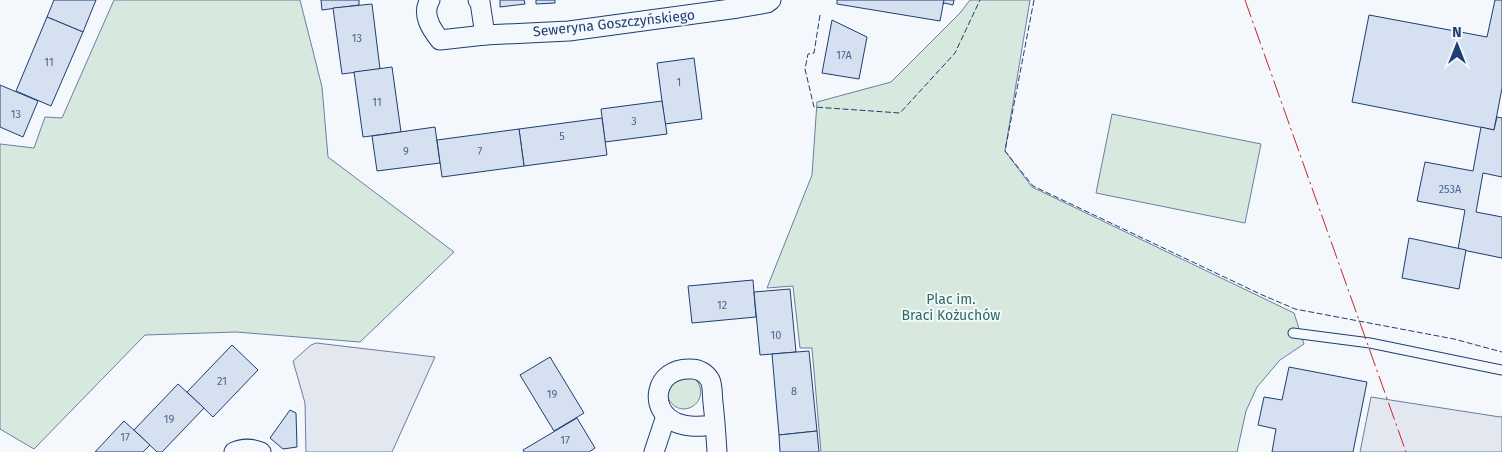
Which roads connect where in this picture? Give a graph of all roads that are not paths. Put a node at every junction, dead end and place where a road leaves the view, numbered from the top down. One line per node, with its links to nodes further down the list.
1 (430, 0): 4 (street, Seweryna Goszczyńskiego)
2 (478, 0): 4 (street)
3 (771, 0): 4 (street, Seweryna Goszczyńskiego)
4 (485, 34)
5 (1293, 333): 6 (lane)
6 (1502, 370)
7 (666, 416): 8 (street); 8 (street); 11 (street)
8 (715, 424): 12 (street)
9 (234, 452): 10 (street)
10 (260, 452)
11 (654, 452)
12 (718, 452)

